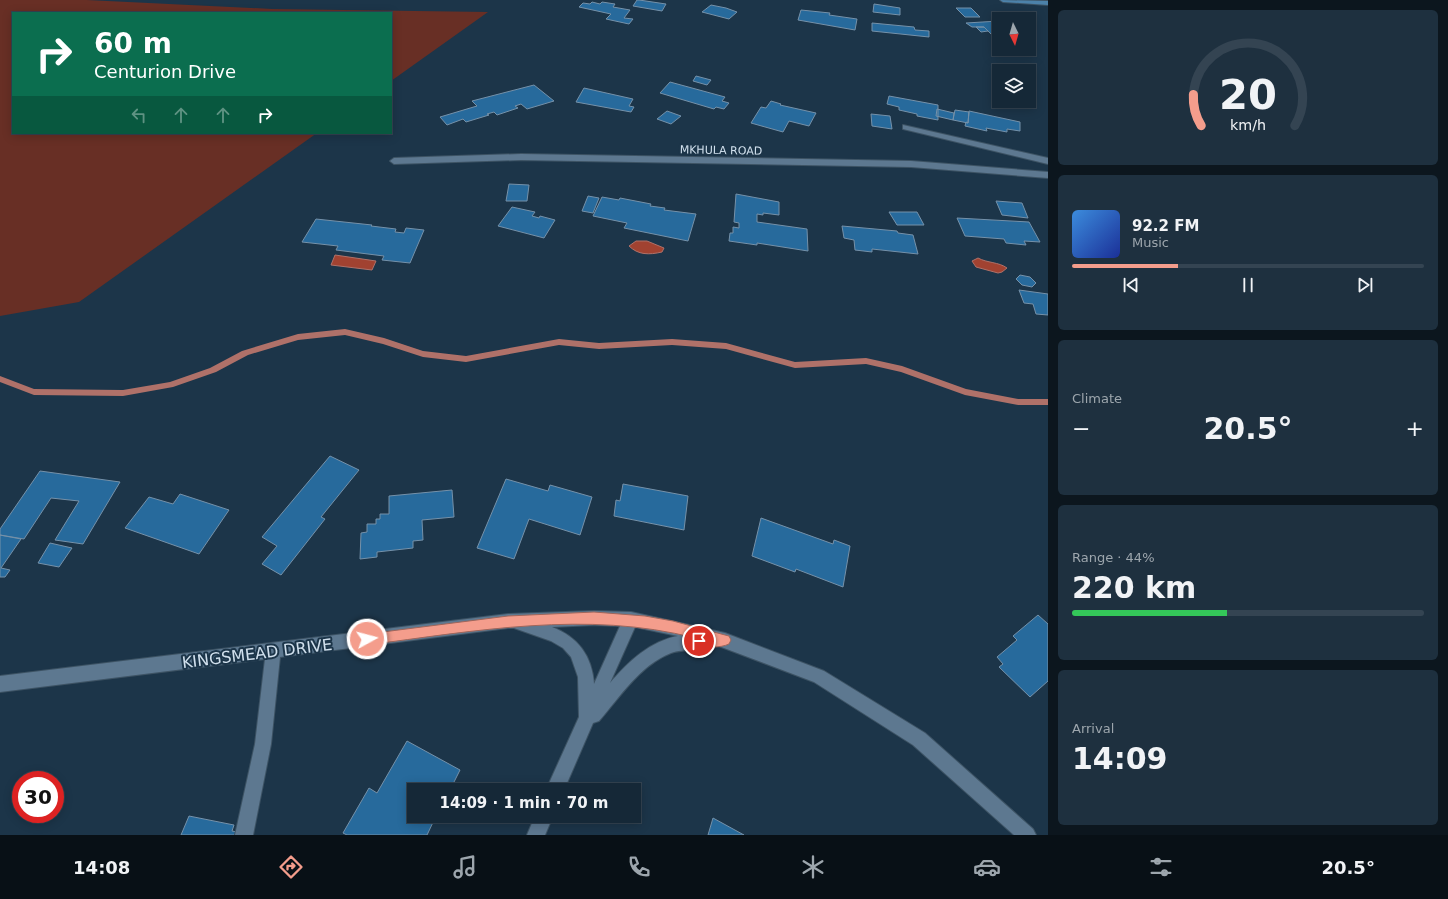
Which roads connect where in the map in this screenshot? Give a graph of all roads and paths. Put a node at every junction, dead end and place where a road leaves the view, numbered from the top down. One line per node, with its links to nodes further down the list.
1 (1004, 0): 2 (street)
2 (1048, 3)
3 (906, 127): 5 (street)
4 (394, 161): 6 (street, MKHULA ROAD)
5 (1048, 161)
6 (1048, 175)
7 (631, 620): 8 (street, KINGSMEAD DRIVE); 9 (street, KINGSMEAD DRIVE); 12 (street)
8 (508, 621): 10 (street, KINGSMEAD DRIVE); 12 (street)
9 (725, 640): 12 (street); 17 (street, KINGSMEAD DRIVE)
10 (273, 652): 11 (street, KINGSMEAD DRIVE); 15 (street)
11 (0, 684)
12 (586, 724): 13 (street)
13 (558, 783)
14 (541, 823): 16 (street)
15 (244, 835)
16 (536, 835)
17 (1027, 835)

